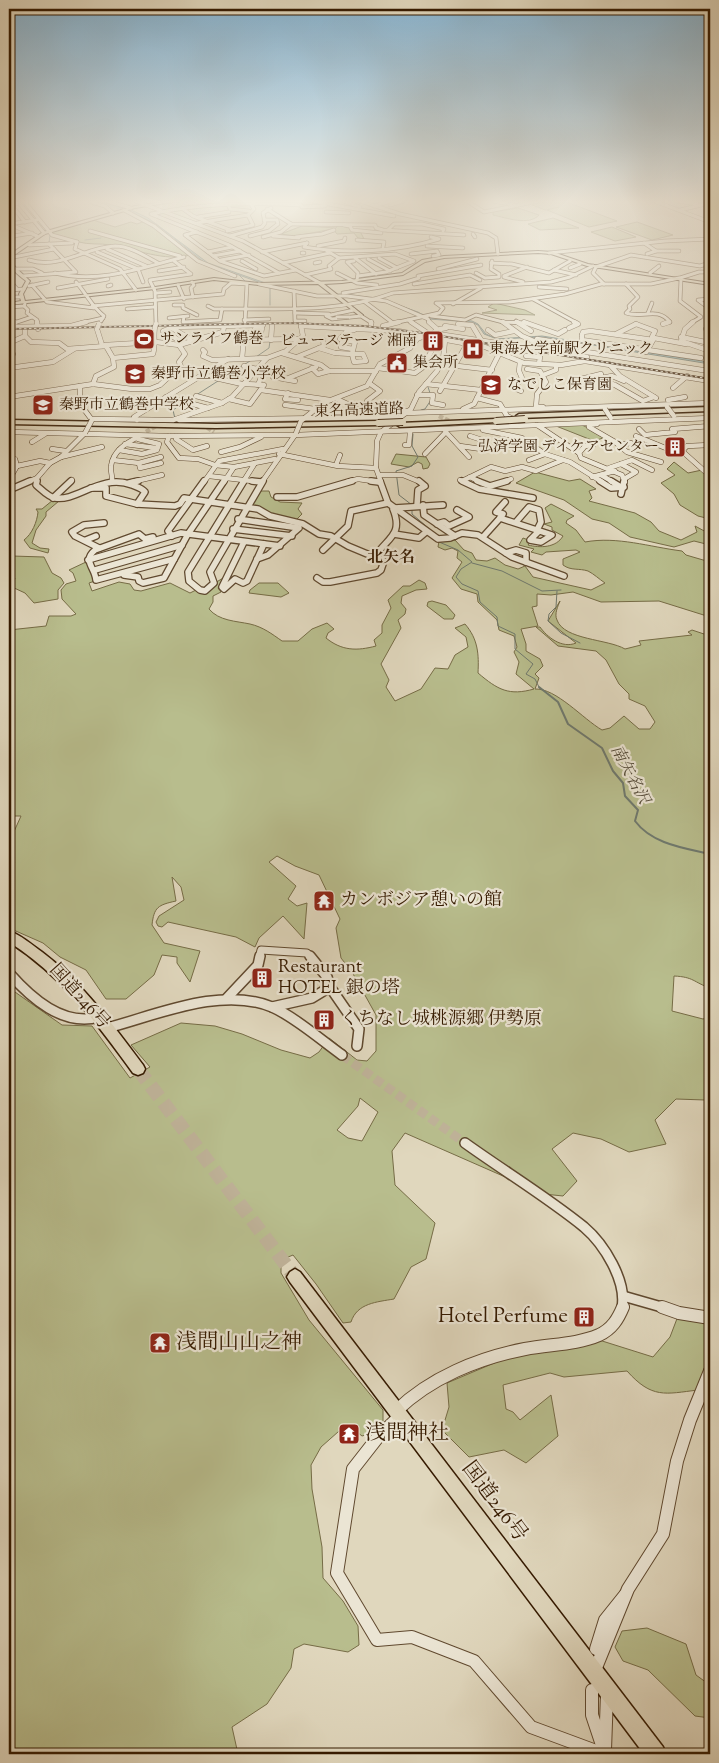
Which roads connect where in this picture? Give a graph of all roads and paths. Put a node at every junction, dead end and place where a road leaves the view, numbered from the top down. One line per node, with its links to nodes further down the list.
1 (12, 283): 35 (street)
2 (42, 283): 28 (street)
3 (84, 283): 27 (street)
4 (106, 283): 29 (street)
5 (130, 283): 38 (street)
6 (146, 283): 30 (street)
7 (162, 283): 30 (main road)
8 (162, 283): 30 (street)
9 (176, 283): 52 (street)
10 (193, 283): 46 (street)
11 (254, 283): 21 (main road)
12 (325, 283): 22 (main road)
13 (366, 283): 14 (street)
14 (383, 283)
15 (404, 283): 23 (street)
16 (414, 283): 33 (street)
17 (497, 283): 32 (street)
18 (535, 283): 24 (street)
19 (630, 283): 26 (street)
20 (679, 283): 124 (street)
21 (259, 284): 22 (main road); 39 (street)
22 (320, 284): 42 (main road)
23 (400, 284): 33 (street); 42 (street)
24 (528, 284): 32 (street); 36 (street)
25 (604, 284): 26 (street); 48 (street)
26 (626, 284): 80 (street)
27 (77, 285): 34 (street); 43 (street)
28 (28, 286): 35 (street); 50 (street); 51 (main road)
29 (109, 286)
30 (153, 286): 38 (main road); 40 (street); 52 (street); 60 (street); 61 (street)
31 (488, 286): 32 (street); 41 (street); 55 (street)
32 (495, 286)
33 (405, 287): 41 (street)
34 (58, 288)
35 (17, 289): 37 (street)
36 (567, 289)
37 (9, 290)
38 (136, 290): 43 (main road)
39 (294, 291): 44 (street); 69 (street)
40 (169, 293)
41 (393, 293): 47 (street)
42 (335, 295): 44 (street); 47 (street); 54 (main road)
43 (88, 296): 50 (main road); 60 (street)
44 (322, 296): 59 (street)
45 (9, 297): 51 (street)
46 (193, 297): 52 (street); 64 (street)
47 (376, 299): 53 (street); 83 (street)
48 (533, 299): 55 (street); 111 (street)
49 (710, 299): 63 (street)
50 (45, 300): 51 (main road); 60 (street)
51 (23, 302): 57 (main road); 76 (street)
52 (183, 302): 77 (street); 89 (street)
53 (365, 302): 54 (street); 91 (street)
54 (347, 304): 59 (street); 70 (main road)
55 (453, 304): 83 (street)
56 (652, 304): 74 (street)
57 (9, 306)
58 (208, 306): 67 (street)
59 (334, 306): 62 (street); 78 (street)
60 (93, 307): 81 (street)
61 (154, 307): 65 (street); 138 (street)
62 (315, 307): 69 (street); 73 (street)
63 (710, 307)
64 (246, 308): 66 (street); 69 (street); 99 (street)
65 (127, 309)
66 (222, 309): 67 (street); 89 (street)
67 (213, 310): 71 (street)
68 (277, 310): 69 (street)
69 (295, 310): 72 (street); 86 (street)
70 (354, 310): 78 (street); 79 (main road)
71 (199, 311)
72 (310, 313): 73 (street); 86 (street)
73 (316, 313): 75 (street)
74 (648, 313): 80 (street); 94 (street)
75 (329, 314): 78 (street); 78 (street)
76 (32, 316): 105 (street); 106 (street)
77 (174, 316)
78 (338, 316): 79 (street, bridge)
79 (361, 316): 104 (street)
80 (636, 317): 93 (street)
81 (103, 318): 106 (street); 145 (street)
82 (169, 318): 89 (street)
83 (428, 318): 85 (street); 90 (street); 92 (street); 117 (street)
84 (269, 319): 99 (street)
85 (408, 320): 91 (street); 117 (street)
86 (310, 321): 87 (street)
87 (316, 321)
88 (516, 321): 90 (street); 111 (street); 115 (street)
89 (183, 322): 98 (street); 107 (street); 122 (street)
90 (503, 322): 101 (street)
91 (393, 323): 100 (street)
92 (444, 324): 113 (street); 137 (street)
93 (636, 324): 118 (street); 144 (street)
94 (663, 324)
95 (263, 325): 99 (street)
96 (272, 325): 133 (street)
97 (300, 325): 102 (street); 103 (street); 112 (street)
98 (224, 326): 99 (street); 122 (street)
99 (244, 326): 132 (street)
100 (383, 326): 104 (street); 117 (street)
101 (507, 326): 114 (street); 114 (street)
102 (325, 327)
103 (358, 327): 104 (street); 128 (street)
104 (372, 327): 117 (street)
105 (10, 328): 106 (street); 109 (street)
106 (39, 328): 108 (street); 109 (street)
107 (172, 328): 121 (street); 131 (street)
108 (79, 329)
109 (25, 330): 120 (street)
110 (316, 330): 112 (street)
111 (542, 330): 115 (street)
112 (303, 331): 127 (street)
113 (441, 331): 117 (street); 137 (street)
114 (514, 331): 125 (street)
115 (531, 331): 125 (street)
116 (287, 333): 134 (street)
117 (430, 333): 136 (street); 188 (street)
118 (613, 334): 119 (street); 126 (street); 156 (street)
119 (582, 335): 126 (street); 143 (street)
120 (25, 336): 139 (street); 150 (street)
121 (169, 336): 138 (street); 141 (street)
122 (204, 336): 131 (street)
123 (541, 336): 125 (street)
124 (681, 337): 129 (street); 144 (street)
125 (527, 338): 143 (street); 146 (street); 147 (street)
126 (601, 338): 143 (street); 148 (street)
127 (299, 339): 134 (street); 160 (street)
128 (343, 339): 154 (street); 154 (street)
129 (691, 339): 130 (street); 140 (street)
130 (710, 339)
131 (192, 340): 141 (street)
132 (244, 340): 133 (street); 170 (street)
133 (270, 340): 134 (street)
134 (287, 340)
135 (323, 340): 149 (street)
136 (445, 340): 142 (street); 175 (street)
137 (481, 340): 146 (street)
138 (156, 341): 141 (street); 145 (street); 166 (street)
139 (9, 343)
140 (710, 343)
141 (181, 344): 191 (street)
142 (467, 344): 159 (street); 183 (street)
143 (590, 344): 148 (street); 155 (street); 156 (street)
144 (688, 344): 157 (street)
145 (104, 345): 150 (street); 166 (street)
146 (518, 346): 153 (street)
147 (548, 346): 153 (street); 155 (street)
148 (628, 346): 156 (street)
149 (319, 348): 154 (street); 165 (street)
150 (74, 349): 164 (street)
151 (9, 350): 161 (street)
152 (203, 350): 169 (street)
153 (544, 350): 163 (street)
154 (352, 351)
155 (582, 351): 163 (street); 171 (street)
156 (647, 351): 171 (street); 172 (street); 172 (street)
157 (710, 351)
158 (431, 352): 188 (street)
159 (500, 352): 174 (street); 189 (street)
160 (282, 353): 165 (street); 167 (street)
161 (9, 356)
162 (527, 356): 176 (street)
163 (578, 356): 180 (street)
164 (64, 357): 173 (street); 184 (street)
165 (297, 357): 182 (street)
166 (114, 358): 209 (street)
167 (268, 358): 170 (street); 186 (street)
168 (701, 358): 172 (street)
169 (228, 359): 170 (street); 197 (street)
170 (242, 359)
171 (642, 360): 172 (street); 180 (street)
172 (686, 361): 196 (street)
173 (72, 362)
174 (520, 362): 176 (street); 217 (street)
175 (441, 364): 183 (street); 211 (street)
176 (539, 364): 178 (street)
177 (609, 364): 179 (street); 194 (street); 199 (street)
178 (556, 365): 179 (street); 198 (street)
179 (564, 365): 190 (street)
180 (639, 365): 196 (street)
181 (244, 366): 186 (street)
182 (322, 366): 185 (street); 193 (street)
183 (455, 366): 189 (street); 214 (street)
184 (9, 368)
185 (312, 368): 193 (street); 202 (street)
186 (257, 369): 210 (street)
187 (527, 369): 198 (street)
188 (377, 370): 193 (street); 208 (street)
189 (492, 370): 221 (street)
190 (570, 370)
191 (183, 371): 192 (street); 209 (street)
192 (191, 371)
193 (329, 371)
194 (616, 372): 201 (street); 205 (street)
195 (267, 373): 203 (street)
196 (707, 373): 199 (street); 206 (street)
197 (202, 375): 210 (street); 224 (street)
198 (544, 375): 240 (street)
199 (686, 376): 231 (street)
200 (273, 377): 202 (street)
201 (582, 377): 207 (street); 207 (street)
202 (286, 379): 204 (street)
203 (259, 381): 210 (street); 215 (street)
204 (294, 381)
205 (627, 381): 212 (street); 212 (street); 225 (street)
206 (710, 381)
207 (590, 382): 218 (street)
208 (369, 383): 226 (street); 242 (street)
209 (93, 384): 213 (street)
210 (243, 384): 227 (street)
211 (426, 384): 214 (street); 220 (street)
212 (609, 384): 225 (street)
213 (80, 386): 223 (street); 252 (street)
214 (443, 386): 216 (street); 221 (street)
215 (261, 390): 219 (street); 227 (street)
216 (440, 391)
217 (520, 391)
218 (614, 391)
219 (288, 393): 228 (street); 229 (street)
220 (417, 395): 235 (street); 242 (street)
221 (479, 395): 243 (street); 244 (street)
222 (196, 396): 232 (street)
223 (9, 397)
224 (166, 397): 237 (street); 253 (street)
225 (654, 397): 231 (street)
226 (337, 398): 229 (street); 248 (street)
227 (229, 399): 232 (street)
228 (298, 400)
229 (330, 400): 239 (street)
230 (612, 400): 238 (street)
231 (661, 400): 236 (street)
232 (222, 403): 237 (street)
233 (710, 403): 236 (street)
234 (284, 405): 239 (street)
235 (441, 405)
236 (666, 405): 238 (street); 249 (street, bridge)
237 (208, 408): 245 (street)
238 (604, 408): 240 (street); 260 (street, bridge)
239 (315, 409): 254 (street)
240 (549, 409): 244 (street)
241 (710, 410): 255 (highway, 東名高速道路)
242 (408, 411): 246 (street); 256 (street)
243 (459, 411): 244 (street); 246 (street)
244 (506, 411): 255 (street)
245 (194, 413): 251 (street); 258 (street)
246 (433, 413): 247 (street)
247 (439, 416)
248 (334, 418): 254 (street); 256 (street)
249 (674, 418): 250 (street); 260 (street)
250 (707, 418): 263 (street)
251 (177, 419): 253 (street); 258 (street)
252 (92, 420): 253 (street); 274 (street, bridge)
253 (137, 420)
254 (302, 420): 258 (street); 275 (street, bridge)
255 (523, 420): 256 (highway, 東名高速道路, bridge); 261 (street); 265 (street)
256 (400, 421): 264 (highway, 東名高速道路, bridge)
257 (9, 422): 264 (highway, 東名高速道路)
258 (201, 422)
259 (602, 422): 260 (street); 261 (street); 294 (street)
260 (612, 422)
261 (537, 425): 310 (street)
262 (9, 426): 264 (highway, 東名高速道路)
263 (710, 426): 266 (street)
264 (378, 427): 271 (street); 275 (street); 330 (street)
265 (478, 428): 267 (street); 287 (street); 308 (street)
266 (638, 429)
267 (446, 431): 271 (street); 291 (street); 307 (street)
268 (9, 432): 272 (street)
269 (146, 432): 276 (street)
270 (214, 432): 280 (street)
271 (410, 432): 286 (street)
272 (24, 433): 273 (street); 283 (street)
273 (45, 434): 274 (street); 288 (street)
274 (85, 434): 276 (street); 304 (street)
275 (295, 434): 281 (street); 300 (street)
276 (140, 436): 277 (street); 284 (street)
277 (169, 436): 278 (street); 326 (street)
278 (176, 436): 279 (street); 279 (street)
279 (192, 436): 280 (street)
280 (224, 436): 281 (street)
281 (262, 436): 303 (street)
282 (636, 436): 305 (street)
283 (9, 439)
284 (134, 439): 290 (street); 298 (street)
285 (399, 440): 286 (street)
286 (409, 440): 292 (street)
287 (485, 441)
288 (32, 442)
289 (631, 443): 294 (street)
290 (125, 444): 298 (street); 302 (street)
291 (459, 444): 296 (street); 301 (street); 314 (street)
292 (405, 445)
293 (593, 445): 310 (street)
294 (619, 445): 319 (street)
295 (710, 445): 305 (street)
296 (449, 446)
297 (102, 447): 312 (street)
298 (156, 448): 302 (street)
299 (52, 449): 304 (street)
300 (283, 449): 306 (street); 326 (street)
301 (482, 449)
302 (119, 450): 317 (street)
303 (221, 450)
304 (66, 451): 312 (street)
305 (682, 451): 342 (street)
306 (279, 454): 315 (street); 327 (street)
307 (425, 454)
308 (545, 454): 316 (street); 318 (street)
309 (340, 456): 327 (street)
310 (580, 456): 320 (street); 331 (street)
311 (9, 457): 328 (street)
312 (61, 457): 321 (street)
313 (161, 457): 322 (street)
314 (470, 457)
315 (275, 459): 323 (street); 353 (street)
316 (532, 459)
317 (113, 460): 322 (street); 352 (street)
318 (563, 460): 320 (street); 333 (street)
319 (659, 460)
320 (570, 462): 334 (street)
321 (50, 463): 328 (street); 345 (street)
322 (139, 463): 324 (street)
323 (255, 463): 329 (street); 350 (street)
324 (161, 464)
325 (621, 464): 331 (street); 335 (street); 347 (street)
326 (215, 465): 329 (street); 341 (street)
327 (336, 465): 330 (street)
328 (16, 467): 332 (street); 348 (street)
329 (234, 468): 346 (street)
330 (376, 468): 338 (street)
331 (609, 468): 336 (street)
332 (9, 469)
333 (488, 469): 343 (street); 351 (street)
334 (579, 469): 339 (street); 344 (street)
335 (652, 470)
336 (615, 471): 340 (street); 347 (street)
337 (162, 475): 356 (street)
338 (379, 475): 354 (street); 371 (street)
339 (572, 475)
340 (601, 475): 344 (street); 357 (street)
341 (208, 476): 346 (street); 364 (street)
342 (710, 476)
343 (470, 477): 351 (street); 363 (street)
344 (592, 477): 357 (street)
345 (37, 478): 359 (street); 362 (street)
346 (226, 478): 350 (street); 365 (street)
347 (624, 479): 357 (street)
348 (9, 480)
349 (72, 480): 362 (street)
350 (244, 480): 353 (street); 369 (street)
351 (511, 480): 355 (street)
352 (112, 482): 356 (street); 358 (street)
353 (261, 482): 372 (street)
354 (379, 482): 361 (street); 366 (street)
355 (516, 482)
356 (127, 483): 368 (street)
357 (623, 487): 360 (street)
358 (91, 488): 362 (street); 368 (street)
359 (9, 490)
360 (621, 494)
361 (277, 497)
362 (53, 498)
363 (533, 498)
364 (192, 499): 365 (street); 368 (street); 382 (street)
365 (210, 502): 369 (street); 383 (street)
366 (388, 503): 373 (street); 395 (street)
367 (503, 503): 375 (street)
368 (137, 504)
369 (229, 504): 372 (street); 389 (street)
370 (443, 504): 371 (street)
371 (420, 505): 373 (street); 379 (street)
372 (246, 506): 376 (street); 395 (street)
373 (394, 508): 384 (street); 385 (street)
374 (461, 510): 379 (street)
375 (500, 518): 377 (street); 390 (street)
376 (238, 519): 380 (street); 387 (street)
377 (516, 522): 381 (street); 381 (street)
378 (102, 524): 394 (street)
379 (437, 524): 388 (street)
380 (233, 529): 387 (street); 393 (street)
381 (538, 530): 396 (street); 396 (street)
382 (171, 534): 383 (street); 392 (street)
383 (185, 534): 389 (street); 399 (street)
384 (394, 534): 385 (street); 404 (street)
385 (430, 535): 388 (street)
386 (96, 536): 394 (street)
387 (292, 536): 400 (street)
388 (455, 536): 390 (street)
389 (208, 537): 393 (street); 393 (street)
390 (483, 537): 403 (street)
391 (523, 538): 396 (street)
392 (162, 539): 402 (street); 407 (street)
393 (226, 539): 397 (street)
394 (86, 540): 402 (street)
395 (336, 540): 401 (street); 404 (street)
396 (530, 540)
397 (244, 542): 398 (street); 406 (street)
398 (264, 544): 400 (street); 406 (street)
399 (182, 545): 405 (street); 409 (street)
400 (280, 546): 406 (street)
401 (325, 547)
402 (99, 548): 407 (street)
403 (506, 554): 408 (street); 408 (street)
404 (375, 557): 412 (street)
405 (174, 559): 410 (street); 410 (street)
406 (257, 559)
407 (88, 560): 409 (street)
408 (526, 562): 411 (street)
409 (95, 570): 410 (street)
410 (122, 574)
411 (564, 576)
412 (317, 578)
413 (9, 936): 418 (highway, 国道246号)
414 (9, 972): 418 (street)
415 (330, 987): 416 (street); 417 (street); 420 (street)
416 (227, 998): 417 (street); 419 (street)
417 (272, 1007): 421 (street)
418 (99, 1017): 419 (highway, 国道246号)
419 (107, 1028): 422 (highway, 国道246号)
420 (357, 1046)
421 (342, 1055)
422 (138, 1069)
423 (465, 1143): 425 (street)
424 (295, 1276): 428 (highway, 国道246号)
425 (623, 1296): 426 (street); 428 (street)
426 (710, 1318)
427 (710, 1371): 429 (street)
428 (398, 1414): 431 (highway, 国道246号); 433 (street)
429 (626, 1594): 430 (street); 431 (street)
430 (596, 1649)
431 (594, 1672): 432 (highway, 国道246号)
432 (599, 1690): 433 (street); 434 (highway, 国道246号)
433 (605, 1754)
434 (656, 1754)

